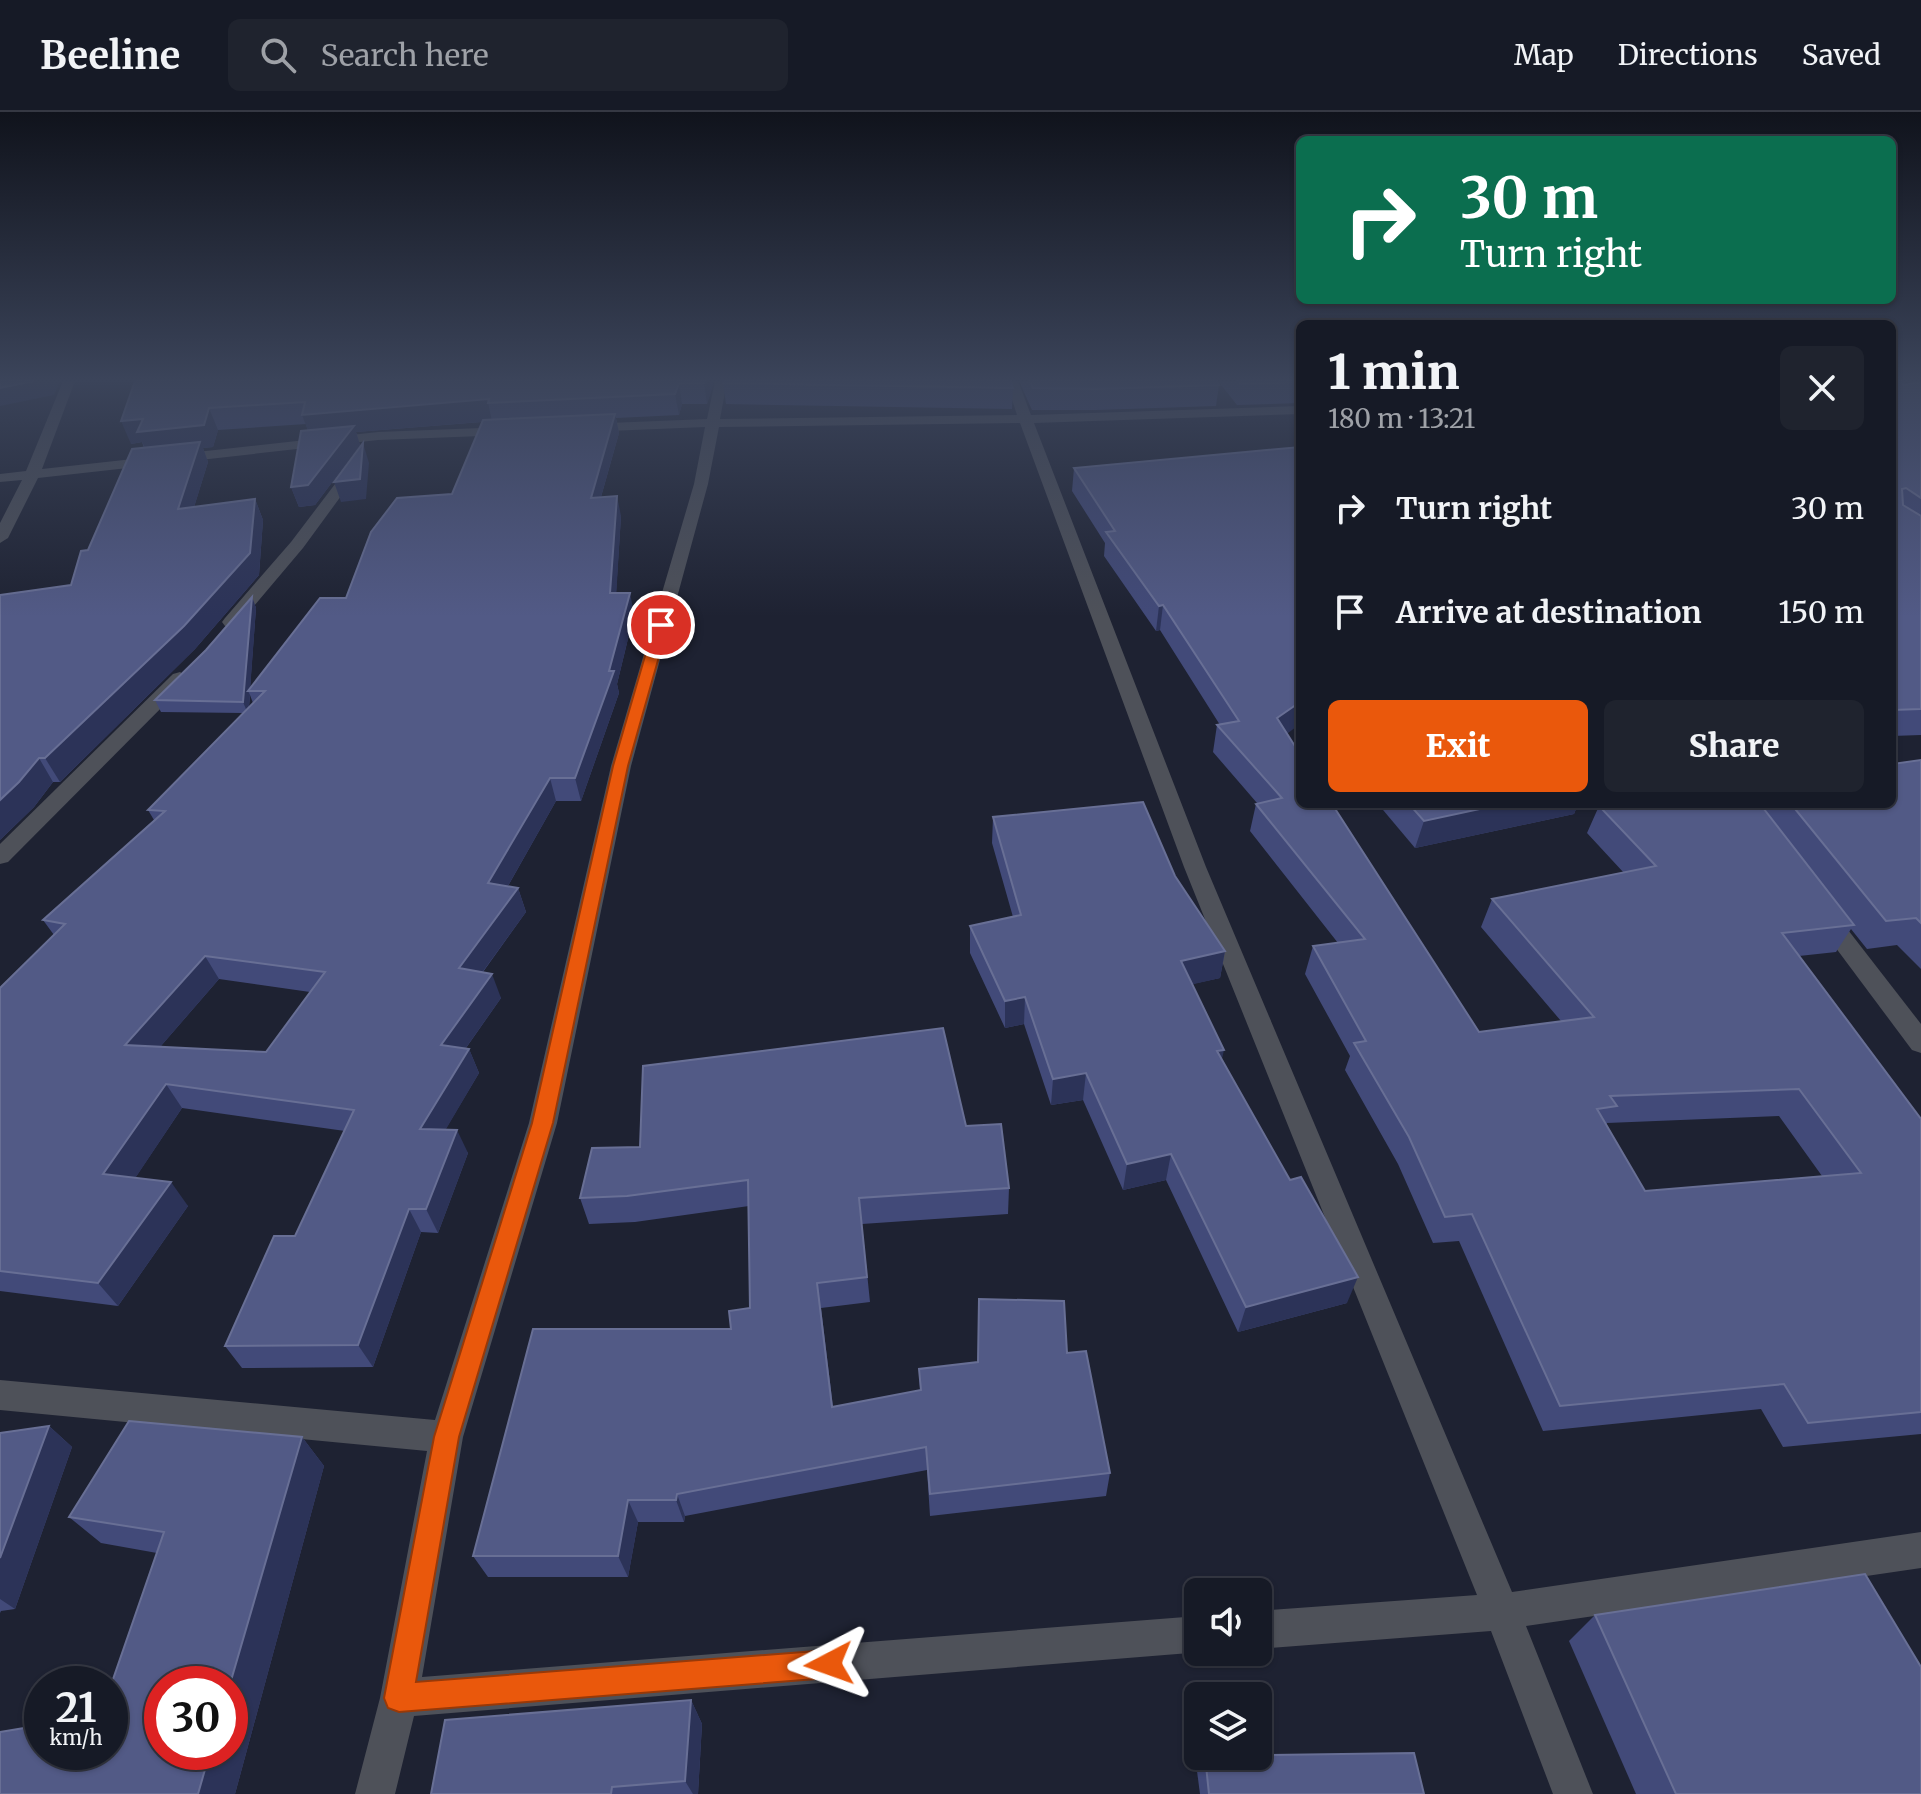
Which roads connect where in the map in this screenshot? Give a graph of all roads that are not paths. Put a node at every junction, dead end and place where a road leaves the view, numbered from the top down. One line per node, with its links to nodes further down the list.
1 (38, 459): 6 (street)
2 (170, 459): 6 (street)
3 (361, 459): 9 (street)
4 (706, 459): 15 (street)
5 (1039, 459): 17 (street)
6 (32, 475): 7 (street); 8 (street)
7 (0, 478)
8 (0, 538)
9 (222, 633)
10 (192, 666): 11 (street)
11 (0, 857)
12 (1807, 892): 13 (street)
13 (1921, 1043)
14 (0, 1395): 15 (street)
15 (446, 1437): 20 (street)
16 (1921, 1550): 17 (street)
17 (1505, 1611): 18 (street); 22 (street)
18 (1272, 1629)
19 (1184, 1636): 20 (street)
20 (399, 1698): 21 (street)
21 (375, 1794)
22 (1573, 1794)

